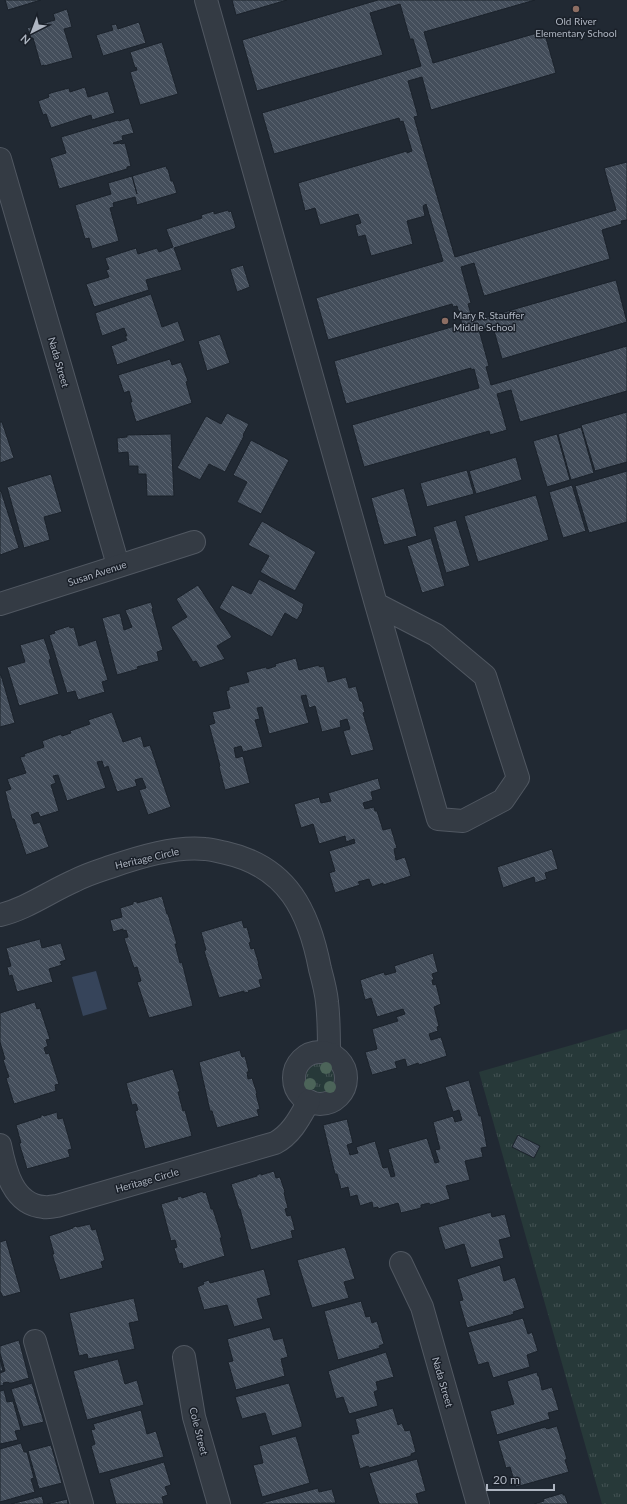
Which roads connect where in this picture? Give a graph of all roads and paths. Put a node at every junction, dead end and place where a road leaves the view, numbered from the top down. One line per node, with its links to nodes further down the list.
1 (206, 0): 6 (street)
2 (0, 159): 4 (street, Nada Street)
3 (194, 542): 4 (street, Susan Avenue)
4 (118, 565): 5 (street, Susan Avenue)
5 (0, 604)
6 (376, 604): 6 (street)
7 (0, 916): 8 (street, Heritage Circle)
8 (329, 1053): 9 (street); 9 (street)
9 (309, 1101): 10 (street, Heritage Circle)
10 (0, 1145)
11 (402, 1264): 16 (street, Nada Street)
12 (35, 1341): 14 (street)
13 (184, 1357): 15 (street, Cole Street)
14 (82, 1504)
15 (218, 1504)
16 (478, 1504)

